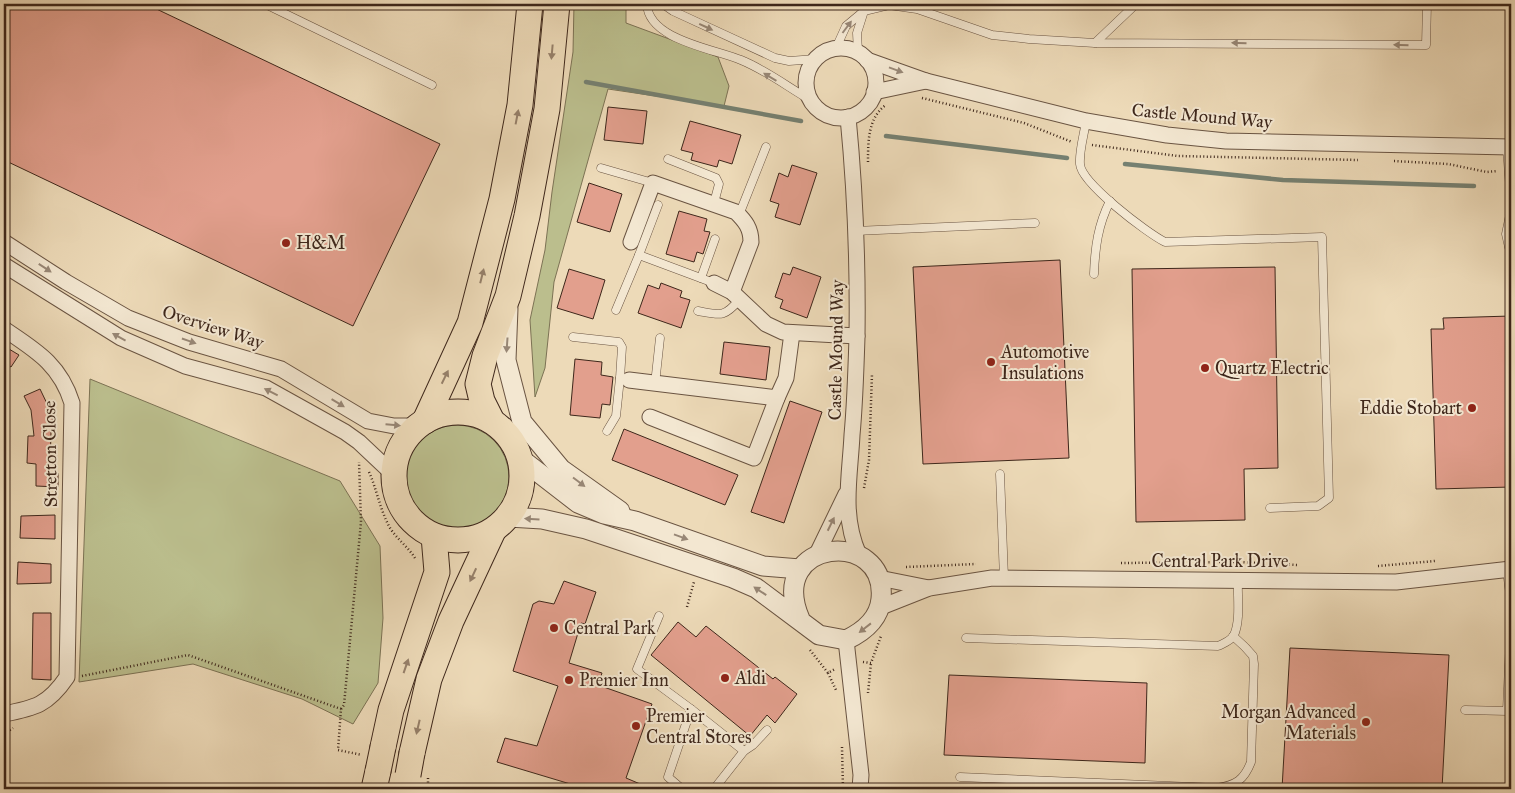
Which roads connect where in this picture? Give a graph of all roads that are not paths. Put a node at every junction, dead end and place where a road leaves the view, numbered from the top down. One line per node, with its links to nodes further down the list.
1 (265, 4): 14 (lane)
2 (530, 4): 54 (highway, one-way to 2)
3 (557, 4): 40 (highway, one-way to 40)
4 (647, 4): 16 (lane, one-way to 4)
5 (663, 4): 12 (lane, one-way to 12)
6 (1136, 4): 9 (lane)
7 (1427, 4): 9 (lane, one-way to 9)
8 (864, 11): 9 (lane); 10 (lane, one-way to 8); 11 (lane)
9 (1095, 43)
10 (836, 48): 11 (street); 12 (street)
11 (863, 56): 13 (street, Castle Mound Way, one-way to 13); 15 (street)
12 (816, 59): 16 (street)
13 (926, 81): 15 (street, Castle Mound Way); 18 (street, Castle Mound Way)
14 (432, 86)
15 (874, 92): 17 (street)
16 (812, 101): 17 (street)
17 (848, 117): 31 (street, Castle Mound Way)
18 (1086, 121): 20 (street, Castle Mound Way); 24 (lane)
19 (766, 147): 29 (lane)
20 (1509, 147): 25 (lane)
21 (668, 159): 26 (lane)
22 (601, 168): 23 (lane)
23 (653, 183): 26 (street); 34 (street)
24 (1110, 201): 38 (lane); 60 (lane)
25 (1511, 202)
26 (714, 203): 29 (street)
27 (658, 205): 35 (lane)
28 (1511, 210): 36 (lane)
29 (739, 215): 41 (street)
30 (1035, 223): 31 (lane)
31 (855, 231): 46 (street, Castle Mound Way)
32 (715, 239): 39 (lane)
33 (4, 242): 54 (street, Overview Way, one-way to 54)
34 (631, 242)
35 (638, 256): 39 (lane); 42 (lane)
36 (1511, 256)
37 (4, 265): 58 (street, one-way to 37)
38 (1094, 274)
39 (708, 280): 41 (street)
40 (508, 296): 53 (highway); 61 (street, one-way to 61)
41 (736, 296): 43 (lane); 45 (street)
42 (616, 310)
43 (698, 311)
44 (4, 329): 82 (street, Stretton Close)
45 (792, 333): 46 (street); 51 (street)
46 (857, 336): 59 (street, Castle Mound Way)
47 (573, 337): 49 (lane)
48 (660, 338): 50 (lane)
49 (624, 379): 50 (street); 55 (lane)
50 (655, 384): 51 (street)
51 (777, 398): 52 (street)
52 (650, 417)
53 (492, 421): 54 (highway); 56 (highway)
54 (421, 424): 58 (highway)
55 (607, 431)
56 (521, 459): 61 (street); 62 (highway)
57 (1000, 474): 68 (lane)
58 (394, 475): 63 (highway)
59 (846, 494): 64 (street, Castle Mound Way, one-way to 59); 65 (street, Castle Mound Way)
60 (1270, 508)
61 (635, 521): 66 (street, one-way to 66)
62 (501, 524): 63 (highway); 75 (street, one-way to 62); 86 (highway, one-way to 86)
63 (434, 536): 85 (highway, one-way to 63)
64 (817, 554): 65 (street); 66 (street)
65 (859, 555): 69 (street)
66 (800, 569): 75 (street)
67 (1509, 570): 70 (street, Central Park Drive); 72 (lane)
68 (1003, 571): 70 (street, Central Park Drive); 71 (street, Central Park Drive)
69 (886, 579): 71 (street, Central Park Drive); 73 (street)
70 (1238, 579): 77 (lane)
71 (929, 588): 73 (street, Central Park Drive)
72 (1511, 603)
73 (880, 606): 79 (street, one-way to 79)
74 (659, 616): 80 (lane)
75 (800, 619): 79 (street)
76 (1511, 620): 81 (lane)
77 (1233, 636): 78 (lane); 87 (lane)
78 (966, 638)
79 (846, 640): 90 (street)
80 (691, 709): 84 (lane); 88 (lane)
81 (1465, 710)
82 (4, 714)
83 (767, 730): 84 (lane)
84 (744, 751): 89 (lane)
85 (374, 765)
86 (408, 772)
87 (960, 777)
88 (682, 789)
89 (714, 789)
90 (860, 789)

